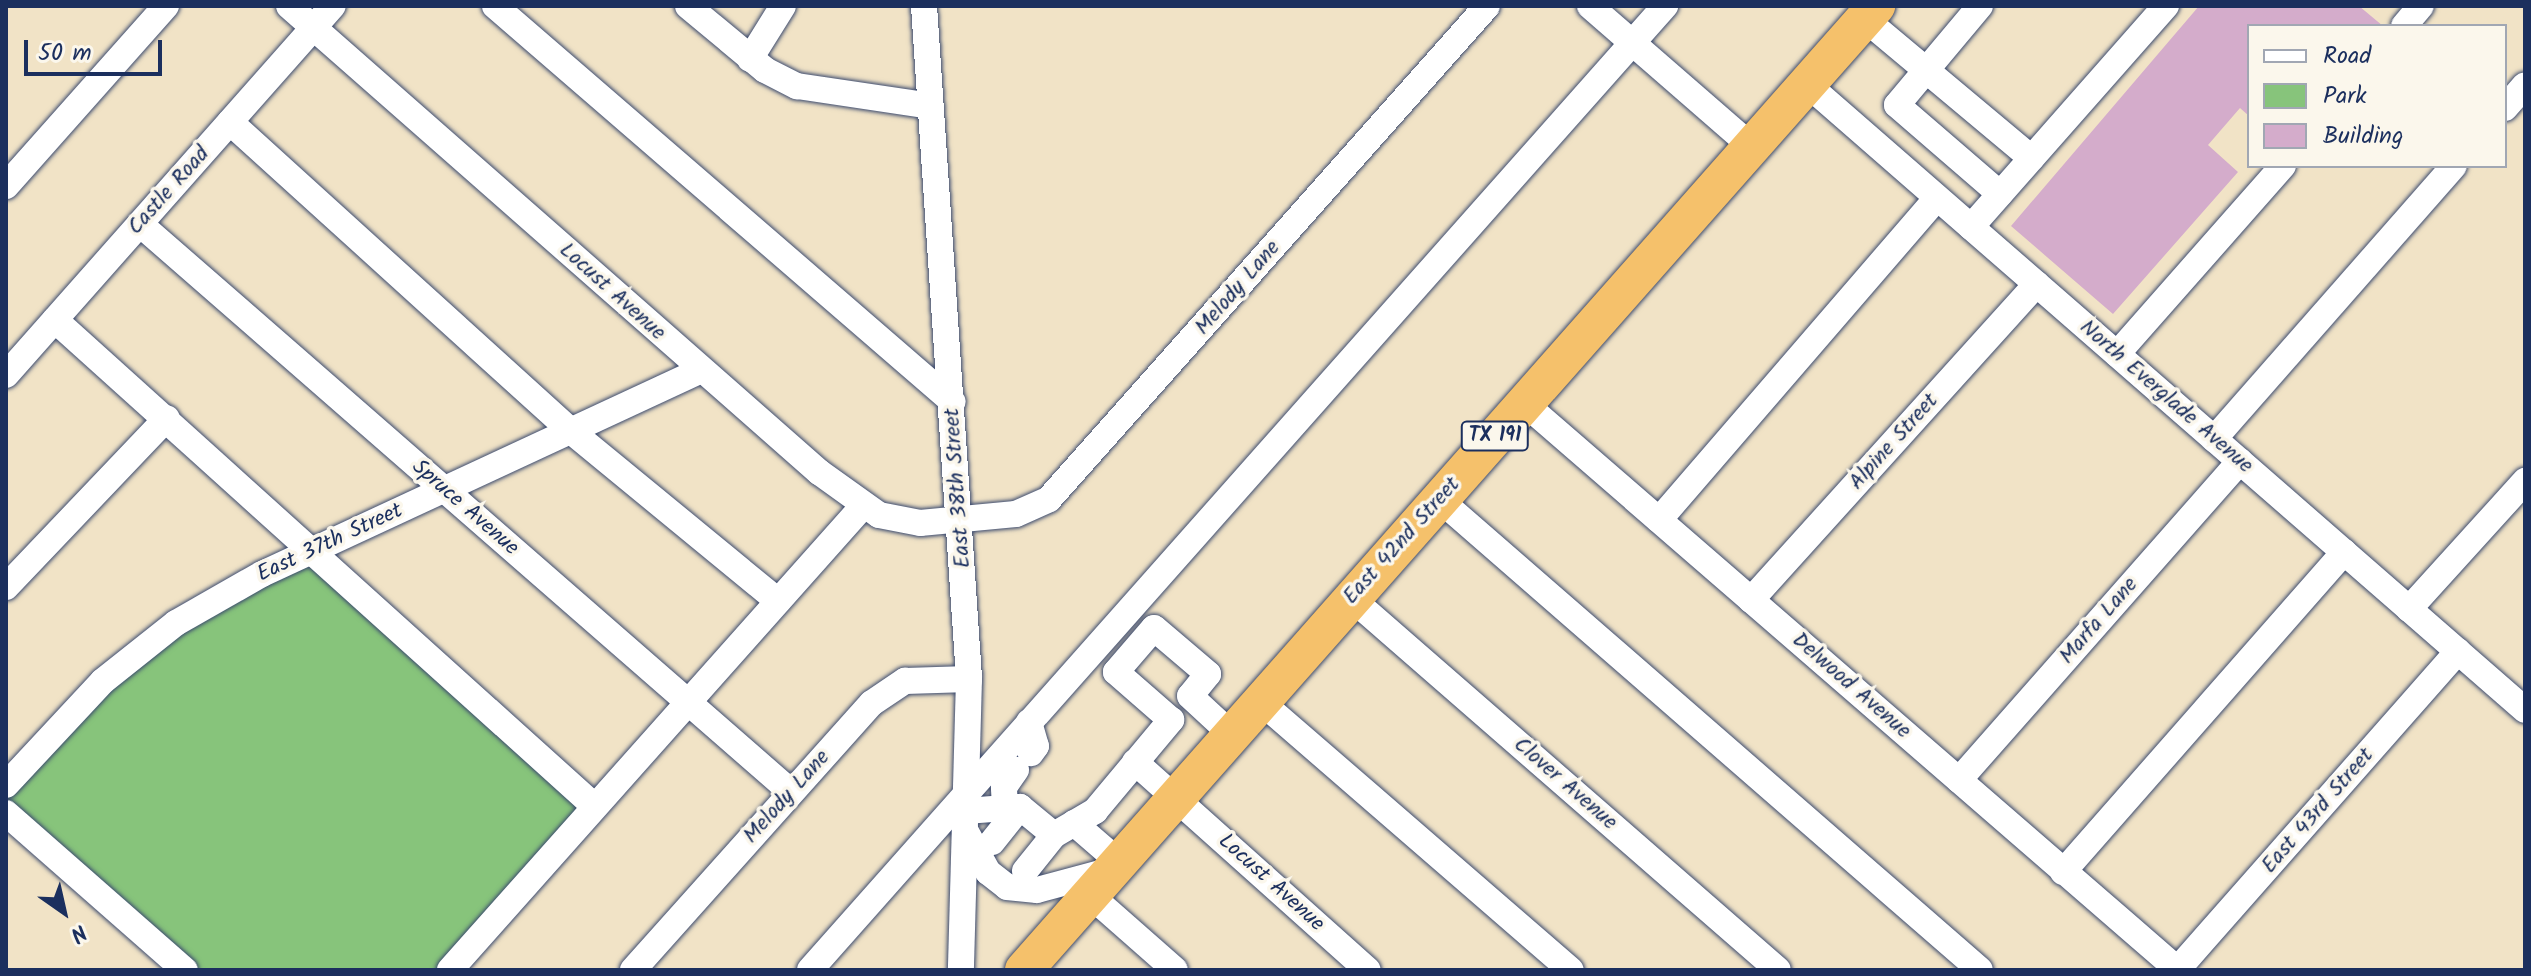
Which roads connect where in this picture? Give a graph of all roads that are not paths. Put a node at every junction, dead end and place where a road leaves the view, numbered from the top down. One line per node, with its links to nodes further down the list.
1 (166, 6): 29 (street)
2 (289, 6): 16 (street, Locust Avenue)
3 (333, 6): 16 (street, Castle Road)
4 (495, 6): 39 (street)
5 (688, 6): 18 (street)
6 (783, 6): 18 (street)
7 (924, 6): 22 (street, East 38th Street)
8 (1487, 6): 50 (street, Melody Lane)
9 (1590, 6): 17 (street)
10 (1665, 6): 17 (street)
11 (1980, 6): 19 (street)
12 (2166, 6): 26 (street)
13 (2421, 6): 15 (street)
14 (1871, 12): 19 (street); 20 (highway, East 42nd Street / TX 191)
15 (2406, 24)
16 (314, 27): 24 (street, Castle Road); 37 (street, Locust Avenue)
17 (1632, 43): 25 (street); 59 (street)
18 (750, 59): 22 (street)
19 (1925, 69): 26 (street); 30 (street)
20 (1807, 84): 25 (highway, East 42nd Street / TX 191); 31 (street, North Everglade Avenue)
21 (2525, 85): 23 (street)
22 (931, 106): 39 (street, East 38th Street)
23 (2507, 106)
24 (230, 122): 32 (street, Castle Road); 42 (street)
25 (1752, 147): 40 (highway, East 42nd Street / TX 191)
26 (2031, 158): 30 (street)
27 (2281, 168): 36 (street)
28 (2452, 168): 43 (street)
29 (6, 186)
30 (2000, 194): 33 (street)
31 (1937, 198): 33 (street, North Everglade Avenue); 49 (street)
32 (140, 224): 35 (street, Castle Road); 46 (street, Spruce Avenue)
33 (1971, 227): 34 (street, North Everglade Avenue)
34 (2037, 284): 36 (street, North Everglade Avenue); 55 (street, Alpine Street)
35 (55, 320): 38 (street, Castle Road); 41 (street)
36 (2117, 354): 43 (street, North Everglade Avenue)
37 (701, 370): 42 (street, East 37th Street); 48 (street, Locust Avenue)
38 (6, 375)
39 (953, 402): 50 (street, East 38th Street)
40 (1524, 403): 47 (highway, East 42nd Street / TX 191); 49 (street, Delwood Avenue)
41 (167, 418): 51 (street); 53 (street)
42 (571, 431): 46 (street, East 37th Street); 56 (street)
43 (2214, 439): 44 (street, North Everglade Avenue)
44 (2240, 461): 52 (street, North Everglade Avenue); 72 (street, Marfa Lane)
45 (2525, 481): 57 (street)
46 (444, 490): 51 (street, East 37th Street); 64 (street, Spruce Avenue)
47 (1439, 499): 54 (highway, East 42nd Street / TX 191); 95 (street)
48 (863, 506): 50 (street, Locust Avenue); 56 (street)
49 (1659, 520): 55 (street, Delwood Avenue)
50 (961, 521): 61 (street, East 38th Street)
51 (316, 549): 73 (street, East 37th Street); 76 (street)
52 (2344, 552): 57 (street, North Everglade Avenue); 83 (street)
53 (6, 587)
54 (1351, 598): 63 (highway, East 42nd Street / TX 191); 94 (street, Clover Avenue)
55 (1751, 600): 72 (street, Delwood Avenue)
56 (778, 601): 64 (street)
57 (2409, 609): 58 (street, North Everglade Avenue)
58 (2458, 651): 65 (street, North Everglade Avenue); 96 (street, East 43rd Street)
59 (1091, 652): 60 (street); 67 (street)
60 (1116, 672): 62 (street); 66 (street)
61 (969, 679): 74 (street, Melody Lane); 78 (street, East 38th Street)
62 (1190, 696): 66 (street); 68 (street)
63 (1260, 701): 68 (highway, East 42nd Street / TX 191); 93 (street)
64 (687, 702): 74 (street, Spruce Avenue); 76 (street)
65 (2525, 710)
66 (1171, 720): 70 (street)
67 (1029, 722): 69 (street); 71 (street)
68 (1231, 734): 75 (highway, East 42nd Street / TX 191)
69 (1023, 762): 71 (street); 77 (street)
70 (1135, 762): 75 (street, Locust Avenue); 80 (street)
71 (989, 767): 78 (street)
72 (1959, 780): 83 (street, Delwood Avenue)
73 (6, 785)
74 (791, 792): 87 (street, Melody Lane)
75 (1175, 797): 84 (highway, East 42nd Street / TX 191); 92 (street, Locust Avenue)
76 (593, 805): 86 (street)
77 (1013, 808): 78 (street); 80 (street); 81 (street)
78 (965, 811): 84 (street); 88 (street); 89 (street, East 38th Street)
79 (6, 813): 85 (street)
80 (1064, 829): 82 (street); 84 (street)
81 (992, 842)
82 (1025, 871)
83 (2063, 872): 96 (street, Delwood Avenue)
84 (1107, 876): 90 (highway, East 42nd Street / TX 191); 91 (street)
85 (185, 970)
86 (450, 970)
87 (633, 970)
88 (810, 970)
89 (961, 970)
90 (1024, 970)
91 (1175, 970)
92 (1368, 970)
93 (1571, 970)
94 (1778, 970)
95 (1980, 970)
96 (2177, 970)

